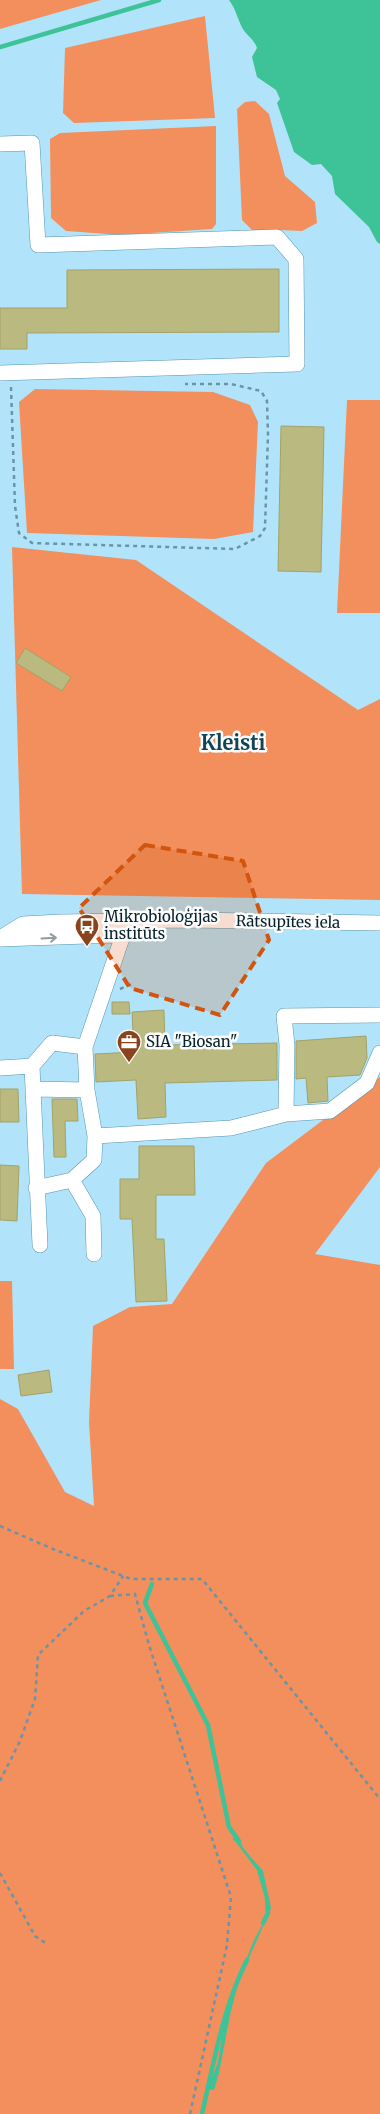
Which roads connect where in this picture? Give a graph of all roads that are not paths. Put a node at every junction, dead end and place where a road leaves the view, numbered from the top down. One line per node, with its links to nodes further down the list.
1 (0, 144): 2 (street)
2 (5, 373)
3 (136, 922): 4 (street, Rātsupītes iela); 5 (street, Rātsupītes iela); 7 (street)
4 (380, 923)
5 (0, 938)
6 (380, 1015): 13 (street)
7 (86, 1047): 9 (street); 12 (street)
8 (380, 1053): 13 (street)
9 (32, 1066): 10 (street); 11 (street)
10 (0, 1068)
11 (33, 1089): 12 (street); 16 (street)
12 (87, 1090): 14 (street)
13 (286, 1114): 14 (street)
14 (95, 1136): 15 (street)
15 (72, 1180): 16 (street); 18 (street)
16 (36, 1188): 17 (street)
17 (40, 1245)
18 (94, 1254)

